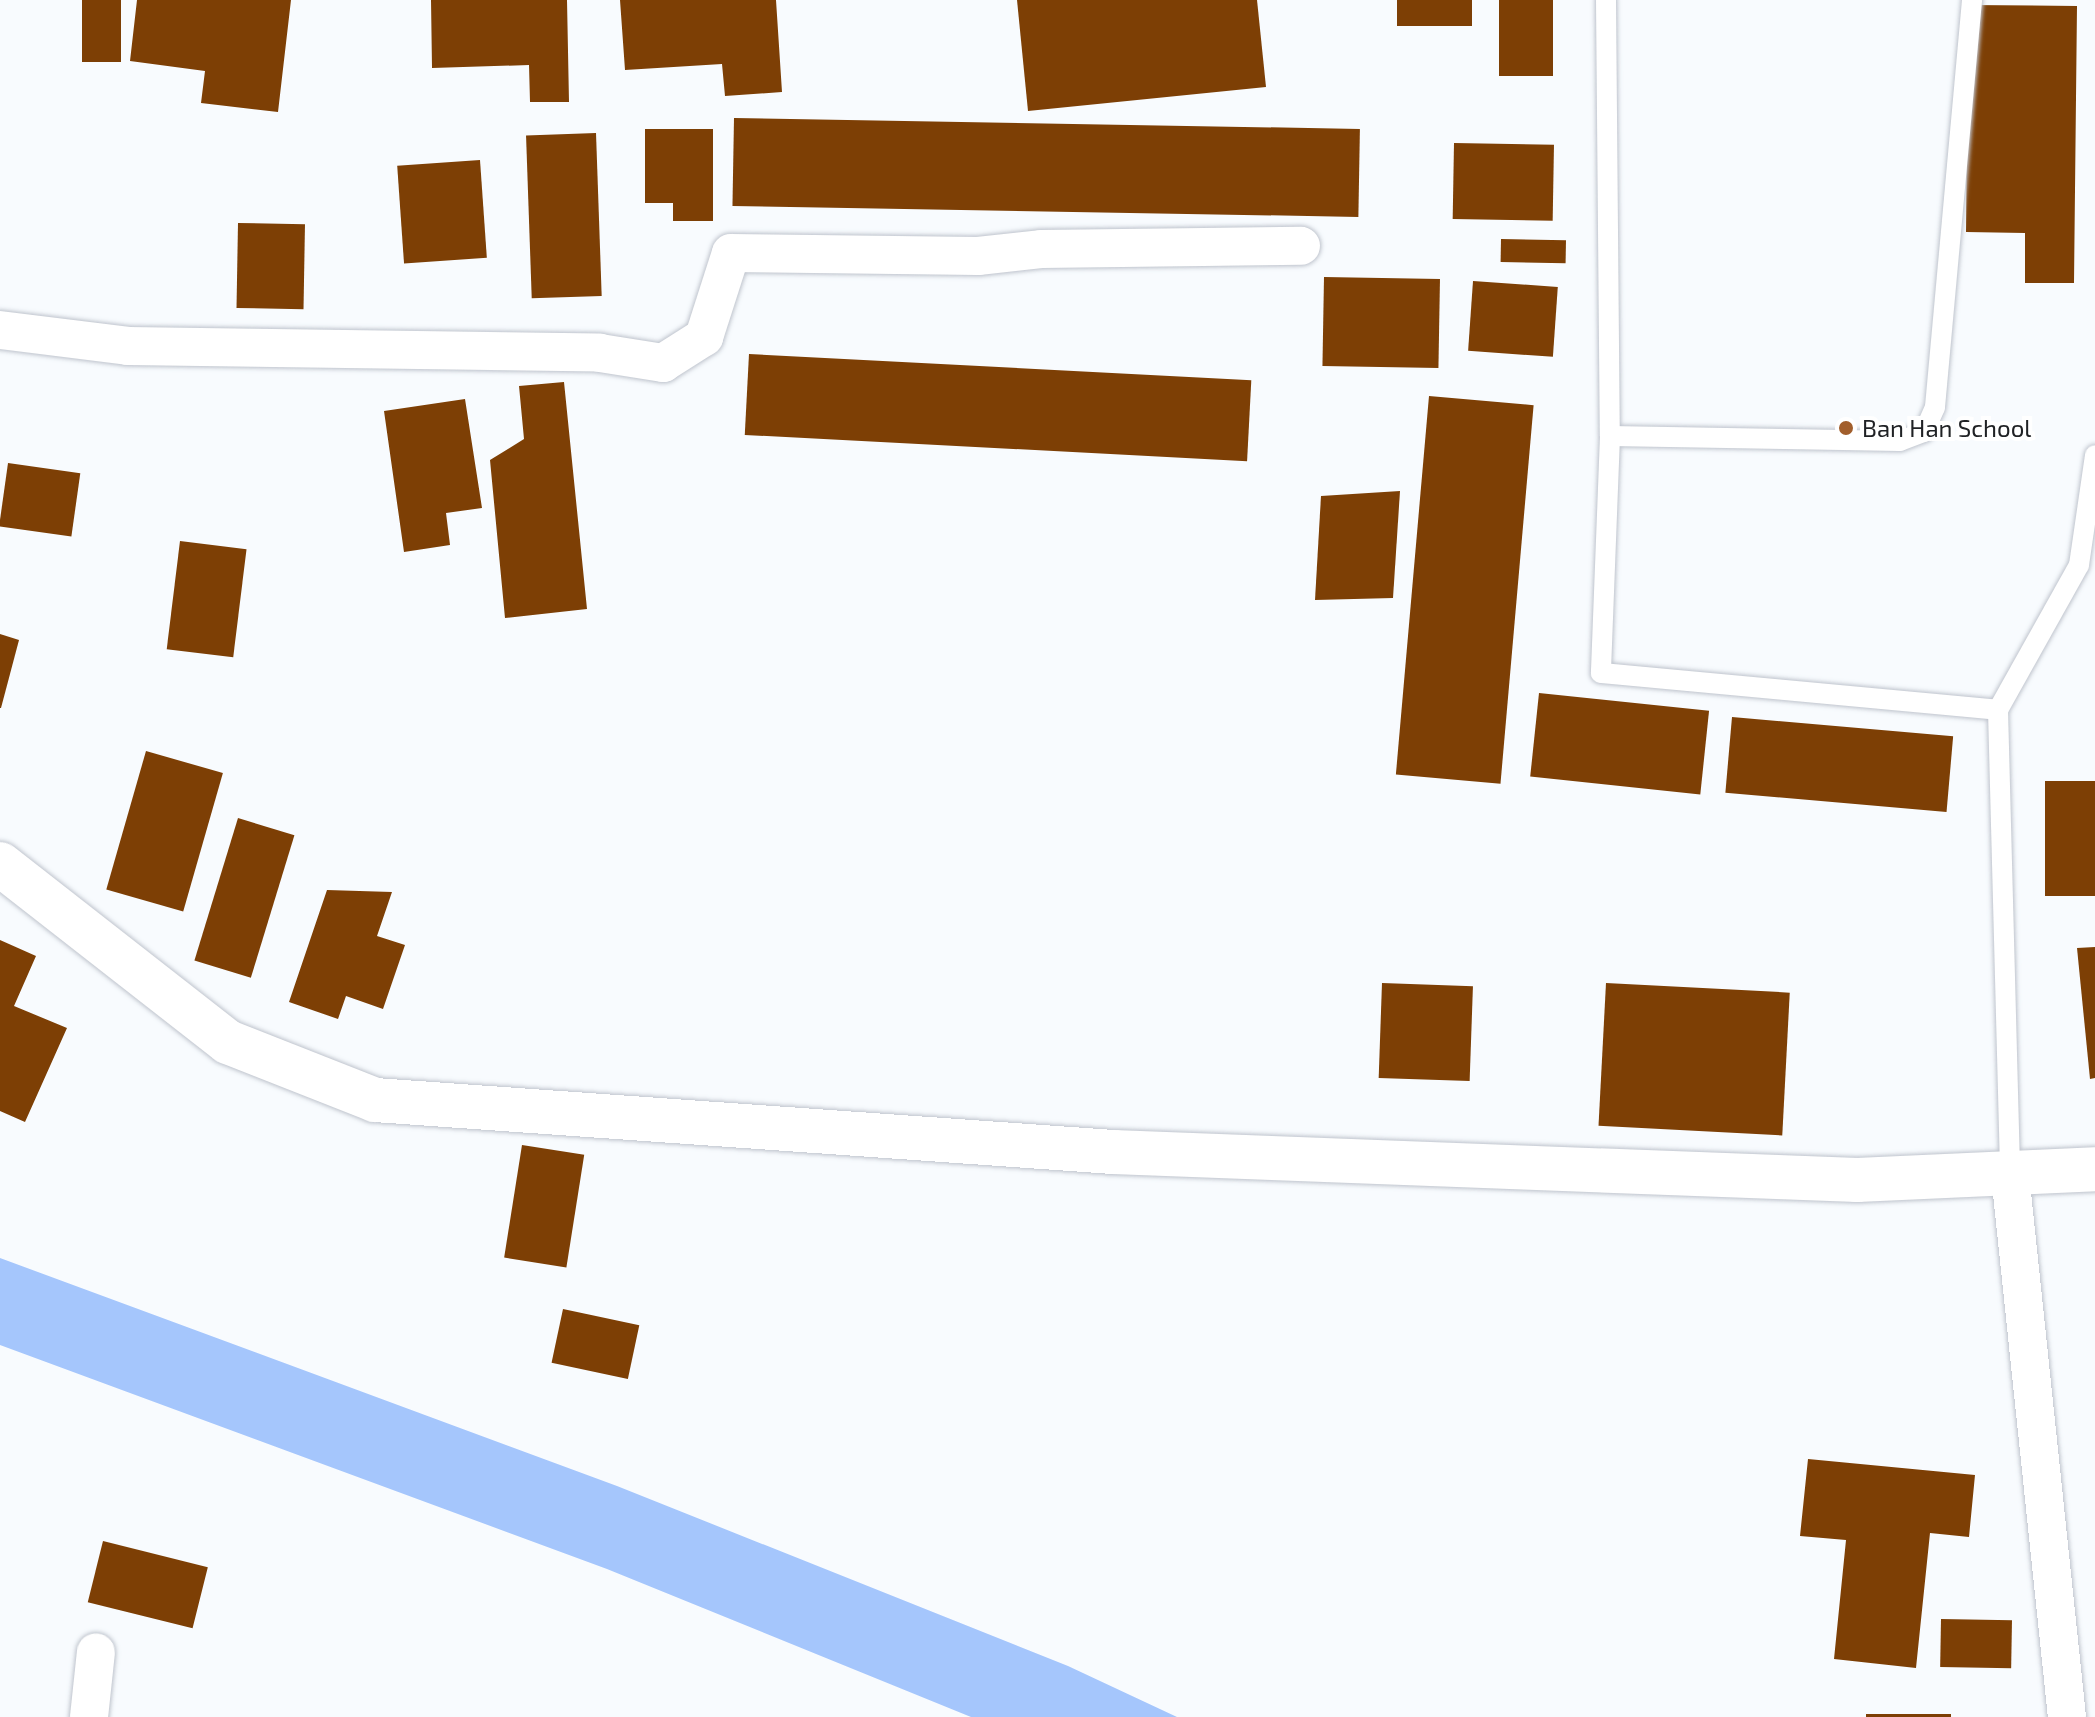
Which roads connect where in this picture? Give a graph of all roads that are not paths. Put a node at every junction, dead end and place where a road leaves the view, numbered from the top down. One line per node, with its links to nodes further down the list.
1 (1606, 0): 5 (lane)
2 (1972, 0): 5 (lane)
3 (1301, 246): 4 (street)
4 (0, 330)
5 (1610, 436): 7 (lane)
6 (2095, 455): 7 (lane)
7 (1998, 710): 10 (lane)
8 (0, 864): 10 (street)
9 (2095, 1169): 10 (street)
10 (2010, 1174): 12 (street)
11 (96, 1652): 13 (street)
12 (2066, 1704)
13 (89, 1717)

